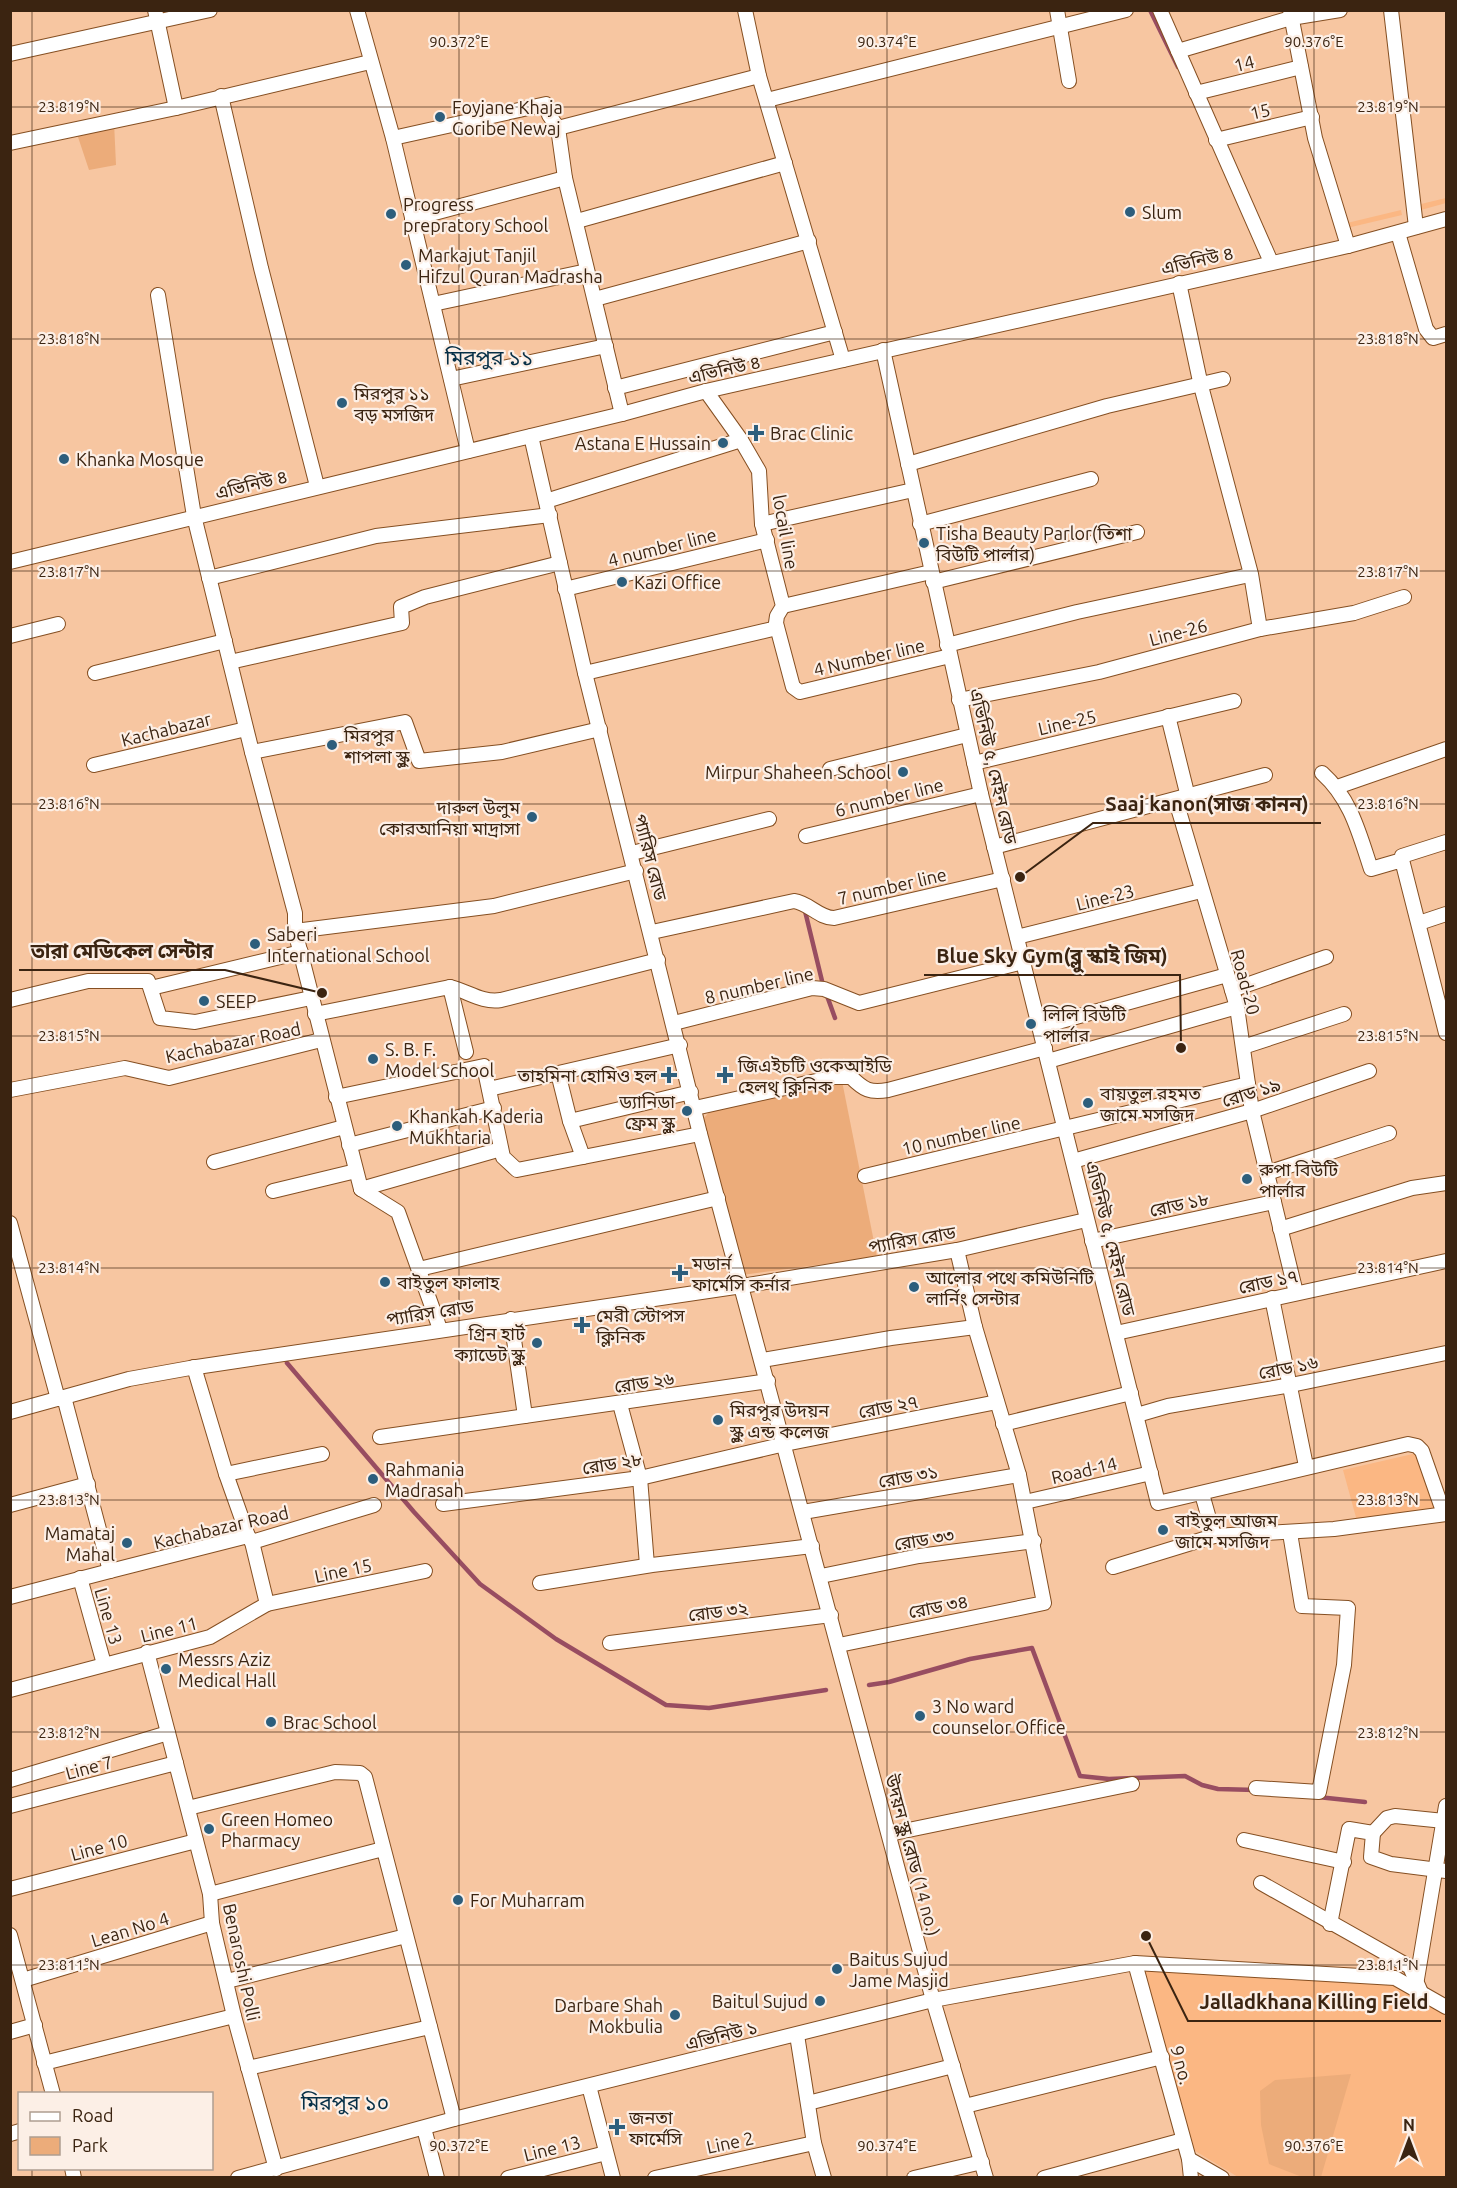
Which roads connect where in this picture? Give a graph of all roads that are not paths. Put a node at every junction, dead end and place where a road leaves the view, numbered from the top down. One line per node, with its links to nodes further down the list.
1 (210, 10): 10 (street)
2 (357, 10): 13 (street)
3 (745, 10): 15 (street)
4 (1057, 10): 16 (street)
5 (1126, 10): 19 (street)
6 (1160, 10): 11 (street)
7 (1340, 10): 9 (street)
8 (1391, 10): 31 (street)
9 (1291, 14): 11 (street); 14 (street)
10 (157, 16): 12 (street); 20 (street)
11 (1178, 51): 17 (street)
12 (10, 54)
13 (370, 62): 18 (street); 23 (street)
14 (1301, 67): 17 (street, 14); 21 (street)
15 (759, 76): 19 (street); 22 (street)
16 (1070, 81)
17 (1196, 93): 24 (street)
18 (221, 96): 20 (street); 57 (street)
19 (767, 100): 26 (street)
20 (176, 108): 25 (street)
21 (1311, 117): 24 (street, 15); 34 (street)
22 (558, 128): 23 (street); 27 (street)
23 (393, 138): 28 (street)
24 (1216, 140): 35 (street)
25 (10, 143)
26 (785, 163): 30 (street); 33 (street)
27 (565, 178): 28 (street); 30 (street)
28 (412, 219): 40 (street)
29 (1446, 219): 31 (street, এভিনিউ ৪)
30 (577, 221): 36 (street)
31 (1416, 227): 32 (street, এভিনিউ ৪)
32 (1398, 232): 34 (street, এভিনিউ ৪); 42 (street)
33 (809, 241): 39 (street); 41 (street)
34 (1348, 246): 35 (street, এভিনিউ ৪)
35 (1271, 262): 37 (street, এভিনিউ ৪)
36 (587, 271): 39 (street); 40 (street)
37 (1179, 283): 44 (street, এভিনিউ ৪); 48 (street)
38 (158, 295): 60 (street)
39 (595, 299): 43 (street)
40 (433, 304): 46 (street)
41 (835, 332): 45 (street); 49 (street)
42 (1446, 334)
43 (606, 346): 46 (street); 49 (street)
44 (882, 350): 45 (street, এভিনিউ ৪); 55 (street, এভিনিউ ৫, মেইন রোড)
45 (843, 360): 50 (street, এভিনিউ ৪)
46 (451, 379): 54 (street)
47 (1223, 379): 48 (street)
48 (1201, 386): 55 (street); 75 (street)
49 (615, 388): 51 (street)
50 (706, 391): 51 (street, এভিনিউ ৪); 53 (street, locail line)
51 (622, 414): 52 (street, এভিনিউ ৪)
52 (531, 436): 54 (street, এভিনিউ ৪); 59 (street, প্যারিস রোড)
53 (741, 440): 59 (street); 61 (street, locail line)
54 (468, 451): 57 (street, এভিনিউ ৪)
55 (908, 464): 58 (street, এভিনিউ ৫, মেইন রোড)
56 (1091, 479): 62 (street)
57 (317, 486): 60 (street, এভিনিউ ৪)
58 (913, 490): 61 (street); 62 (street, এভিনিউ ৫, মেইন রোড)
59 (548, 508): 66 (street, প্যারিস রোড); 69 (street)
60 (194, 516): 65 (street, এভিনিউ ৪); 69 (street)
61 (762, 524): 64 (street, locail line)
62 (920, 524): 68 (street, এভিনিউ ৫, মেইন রোড)
63 (1137, 532): 68 (street)
64 (767, 540): 70 (street, 4 number line); 72 (street, locail line)
65 (10, 562)
66 (560, 563): 70 (street, প্যারিস রোড); 79 (street)
67 (1245, 576): 78 (street, 4 Number line)
68 (932, 577): 72 (street); 78 (street, এভিনিউ ৫, মেইন রোড)
69 (209, 578): 77 (street)
70 (566, 589): 81 (street, প্যারিস রোড)
71 (1404, 597): 75 (street, Line-26)
72 (783, 606): 74 (street, locail line)
73 (58, 624): 76 (street)
74 (777, 628): 78 (street, 4 Number line); 81 (street)
75 (1260, 629): 82 (street, Line-26)
76 (10, 636)
77 (225, 641): 79 (street); 80 (street)
78 (949, 650): 82 (street, এভিনিউ ৫, মেইন রোড)
79 (230, 662): 85 (street)
80 (95, 673)
81 (585, 673): 86 (street, প্যারিস রোড)
82 (959, 700): 87 (street, এভিনিউ ৫, মেইন রোড)
83 (1234, 701): 84 (street, Line-25)
84 (1168, 716): 90 (street, Line-25); 97 (street)
85 (246, 729): 89 (street); 91 (street, Kachabazar)
86 (600, 729): 89 (street); 102 (street, প্যারিস রোড)
87 (967, 735): 90 (street, এভিনিউ ৫, মেইন রোড); 92 (street)
88 (1446, 749): 95 (street)
89 (252, 752): 109 (street)
90 (974, 763): 96 (street, এভিনিউ ৫, মেইন রোড)
91 (94, 765)
92 (830, 769)
93 (1322, 773): 95 (street)
94 (1265, 775): 97 (street)
95 (1337, 787): 103 (street)
96 (981, 794): 99 (street, 6 number line); 101 (street, এভিনিউ ৫, মেইন রোড)
97 (1182, 799): 101 (street); 106 (street, Road-20)
98 (769, 819): 102 (street)
99 (806, 836)
100 (1446, 842): 103 (street)
101 (994, 847): 105 (street, এভিনিউ ৫, মেইন রোড)
102 (632, 853): 104 (street, প্যারিস রোড)
103 (1402, 860): 108 (street)
104 (636, 871): 109 (street); 110 (street, প্যারিস রোড)
105 (1003, 879): 110 (street, 7 number line); 111 (street, এভিনিউ ৫, মেইন রোড)
106 (1201, 891): 111 (street, Line-23); 116 (street, Road-20)
107 (1446, 914): 108 (street)
108 (1419, 923): 117 (street)
109 (295, 931): 112 (street)
110 (652, 932): 114 (street, প্যারিস রোড)
111 (1017, 937): 115 (street, এভিনিউ ৫, মেইন রোড)
112 (300, 952): 119 (street); 121 (street)
113 (1326, 957): 120 (street)
114 (658, 960): 118 (street); 126 (street, প্যারিস রোড)
115 (1023, 962): 126 (street, 8 number line); 127 (street, এভিনিউ ৫, মেইন রোড)
116 (1227, 975): 120 (street, Road-20); 127 (street)
117 (1440, 982): 128 (street)
118 (450, 987): 124 (street); 132 (street)
119 (151, 988): 121 (street, Kachabazar Road); 122 (street)
120 (1232, 990): 123 (street, Road-20)
121 (311, 998): 124 (street)
122 (10, 1000)
123 (1237, 1007): 131 (street, Road-20); 133 (street)
124 (315, 1014): 129 (street)
125 (1344, 1014): 131 (street)
126 (674, 1023): 130 (street, প্যারিস রোড)
127 (1040, 1027): 133 (street, এভিনিউ ৫, মেইন রোড)
128 (1446, 1033)
129 (321, 1040): 138 (street, Kachabazar Road); 140 (street)
130 (680, 1045): 135 (street); 139 (street, প্যারিস রোড)
131 (1243, 1047): 136 (street, Road-20)
132 (466, 1053)
133 (1047, 1055): 142 (street); 146 (street, এভিনিউ ৫, মেইন রোড)
134 (1369, 1071): 143 (street, রোড ১৯)
135 (558, 1073): 137 (street); 144 (street)
136 (1248, 1084): 143 (street, Road-20); 146 (street, 10 number line)
137 (489, 1089): 140 (street); 141 (street)
138 (10, 1090)
139 (691, 1092): 142 (street, প্যারিস রোড); 144 (street)
140 (336, 1097): 145 (street)
141 (494, 1108): 149 (street); 150 (street)
142 (695, 1108): 148 (street, প্যারিস রোড)
143 (1252, 1112): 152 (street, রোড ১৯); 155 (street, Road-20)
144 (570, 1120): 151 (street)
145 (344, 1127): 149 (street); 153 (street)
146 (1065, 1129): 152 (street, এভিনিউ ৫, মেইন রোড); 156 (street, 10 number line)
147 (1389, 1133): 155 (street)
148 (700, 1134): 151 (street); 160 (street, প্যারিস রোড)
149 (349, 1145): 154 (street)
150 (501, 1149): 151 (street); 158 (street)
151 (583, 1157)
152 (1073, 1161): 162 (street, এভিনিউ ৫, মেইন রোড)
153 (214, 1162)
154 (356, 1171): 158 (street); 159 (street)
155 (1267, 1173): 161 (street, Road-20)
156 (865, 1176)
157 (1446, 1183): 164 (street)
158 (361, 1189): 168 (street)
159 (273, 1191)
160 (718, 1198): 168 (street); 169 (street, প্যারিস রোড)
161 (1274, 1202): 164 (street, Road-20); 165 (street, রোড ১৮)
162 (1086, 1220): 165 (street, এভিনিউ ৫, মেইন রোড); 166 (street, প্যারিস রোড)
163 (10, 1223): 182 (street)
164 (1280, 1229): 170 (street, Road-20)
165 (1092, 1241): 175 (street, এভিনিউ ৫, মেইন রোড)
166 (957, 1250): 169 (street, প্যারিস রোড); 173 (street)
167 (1446, 1261): 170 (street, রোড ১৭)
168 (419, 1269): 174 (street)
169 (742, 1286): 172 (street, প্যারিস রোড); 177 (street, প্যারিস রোড)
170 (1296, 1293): 171 (street, রোড ১৭)
171 (1272, 1298): 175 (street, রোড ১৭); 180 (street)
172 (511, 1319): 174 (street, প্যারিস রোড); 187 (street)
173 (975, 1327): 177 (street); 183 (street)
174 (440, 1329): 178 (street, প্যারিস রোড)
175 (1116, 1333): 181 (street, এভিনিউ ৫, মেইন রোড)
176 (1446, 1353): 180 (street, রোড ১৬)
177 (762, 1360): 179 (street, প্যারিস রোড)
178 (194, 1367): 182 (street, প্যারিস রোড); 194 (street)
179 (768, 1381): 184 (street, রোড ২৬); 190 (street, প্যারিস রোড)
180 (1291, 1385): 186 (street, রোড ১৬); 192 (street)
181 (1131, 1393): 186 (street, এভিনিউ ৫, মেইন রোড); 188 (street)
182 (61, 1398): 185 (street, প্যারিস রোড); 197 (street)
183 (997, 1402): 188 (street); 190 (street, রোড ২৭)
184 (620, 1404): 187 (street, রোড ২৬); 196 (street)
185 (10, 1412)
186 (1137, 1415): 193 (street, এভিনিউ ৫, মেইন রোড)
187 (525, 1416): 189 (street, রোড ২৬)
188 (1004, 1424): 195 (street)
189 (380, 1437)
190 (785, 1444): 196 (street, রোড ২৮); 203 (street, প্যারিস রোড)
191 (322, 1455): 194 (street)
192 (1306, 1466): 198 (street); 204 (street)
193 (1151, 1473): 198 (street, এভিনিউ ৫, মেইন রোড); 199 (street, Road-14)
194 (226, 1474): 207 (street)
195 (1019, 1475): 199 (street); 203 (street, রোড ৩১)
196 (640, 1478): 200 (street, রোড ২৮); 210 (street)
197 (88, 1484): 201 (street); 212 (street)
198 (1202, 1494): 206 (street)
199 (1025, 1502): 208 (street)
200 (443, 1504)
201 (10, 1505)
202 (374, 1505): 207 (street, Kachabazar Road)
203 (803, 1512): 209 (street, প্যারিস রোড)
204 (1445, 1514): 205 (street)
205 (1290, 1533): 206 (street); 229 (street)
206 (1214, 1536): 211 (street)
207 (250, 1539): 212 (street, Kachabazar Road); 218 (street)
208 (1034, 1541): 214 (street, রোড ৩৩); 221 (street, রোড ৩৪)
209 (812, 1545): 210 (street); 214 (street, প্যারিস রোড)
210 (648, 1566): 216 (street)
211 (1113, 1567)
212 (110, 1571): 215 (street, Line 13)
213 (425, 1571): 218 (street, Line 15)
214 (820, 1576): 219 (street, প্যারিস রোড)
215 (80, 1578): 217 (street, Line 13); 223 (street, Line 13)
216 (540, 1583)
217 (10, 1597)
218 (267, 1604): 222 (street, Line 11)
219 (831, 1615): 220 (street, রোড ৩২); 221 (street, প্যারিস রোড)
220 (610, 1643)
221 (839, 1645): 235 (street, উদয়ন স্কুল রোড (14 no.))
222 (147, 1652): 223 (street, Line 11); 225 (street, Benaroshi Polli)
223 (104, 1664): 224 (street, Line 11)
224 (10, 1690)
225 (168, 1733): 226 (street, Benaroshi Polli); 227 (street)
226 (176, 1763): 230 (street, Line 7); 232 (street, Benaroshi Polli)
227 (10, 1780)
228 (1132, 1784): 235 (street)
229 (1256, 1788)
230 (10, 1806)
231 (1446, 1806): 233 (street)
232 (188, 1808): 237 (street, Benaroshi Polli); 238 (street)
233 (1444, 1821): 234 (street); 240 (street)
234 (1373, 1833): 239 (street); 240 (street)
235 (889, 1834): 252 (street, উদয়ন স্কুল রোড (14 no.))
236 (1244, 1840): 239 (street)
237 (196, 1841): 242 (street, Line 10); 243 (street, Benaroshi Polli)
238 (383, 1849): 243 (street); 247 (street)
239 (1344, 1862): 245 (street)
240 (1442, 1870): 251 (street)
241 (1261, 1883): 245 (street)
242 (10, 1889)
243 (210, 1894): 244 (street, Benaroshi Polli)
244 (212, 1923): 249 (street, Lean No 4); 250 (street, Benaroshi Polli)
245 (1330, 1924): 251 (street)
246 (10, 1935): 249 (street)
247 (406, 1936): 250 (street); 256 (street)
248 (1135, 1963): 251 (street, এভিনিউ ১); 252 (street, এভিনিউ ১); 259 (street, 9 no.)
249 (23, 1980): 255 (street)
250 (227, 1981): 254 (street, Benaroshi Polli)
251 (1419, 1985): 253 (street)
252 (933, 2000): 258 (street, এভিনিউ ১); 261 (street, উদয়ন স্কুল রোড (14 no.))
253 (1446, 2007)
254 (234, 2016): 260 (street); 262 (street, Benaroshi Polli)
255 (34, 2025): 257 (street); 260 (street)
256 (430, 2027): 262 (street); 267 (street)
257 (10, 2032)
258 (798, 2035): 263 (street, এভিনিউ ১); 265 (street)
259 (1162, 2057): 266 (street); 269 (street, 9 no.)
260 (44, 2063): 264 (street)
261 (953, 2066): 265 (street); 266 (street, উদয়ন স্কুল রোড (14 no.))
262 (248, 2068): 274 (street, Benaroshi Polli)
263 (589, 2086): 267 (street, এভিনিউ ১); 271 (street)
264 (52, 2092)
265 (808, 2103): 270 (street)
266 (965, 2106): 273 (street, উদয়ন স্কুল রোড (14 no.))
267 (454, 2119): 268 (street, এভিনিউ ১)
268 (424, 2128): 274 (street, এভিনিউ ১); 276 (street)
269 (1183, 2140): 272 (street, 9 no.); 283 (street)
270 (814, 2143): 279 (street, Line 2); 280 (street)
271 (606, 2153): 277 (street, Line 13); 278 (street)
272 (1189, 2159): 284 (street, 9 no.); 285 (street)
273 (982, 2162): 281 (street); 282 (street, উদয়ন স্কুল রোড (14 no.))
274 (276, 2169): 275 (street, এভিনিউ ১)
275 (241, 2177)
276 (437, 2178)
277 (508, 2178)
278 (613, 2178)
279 (655, 2178)
280 (824, 2178)
281 (914, 2178)
282 (986, 2178)
283 (1044, 2178)
284 (1191, 2178)
285 (1222, 2178)

